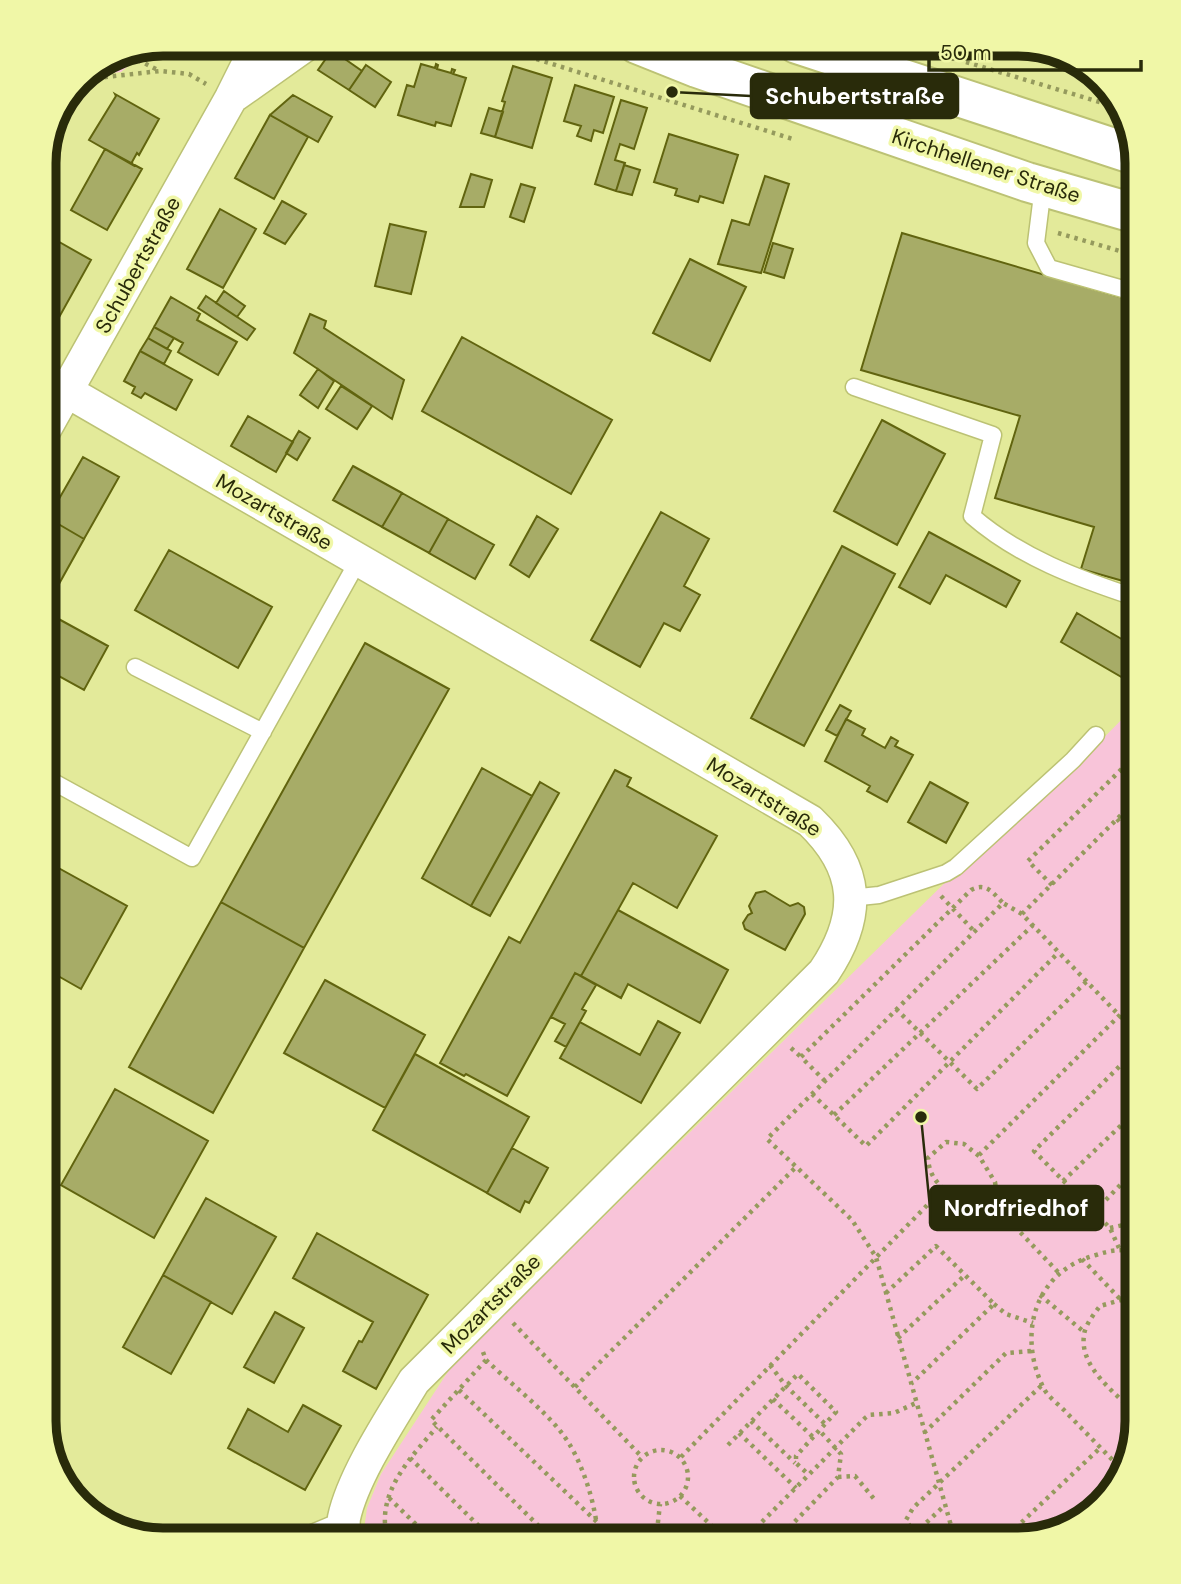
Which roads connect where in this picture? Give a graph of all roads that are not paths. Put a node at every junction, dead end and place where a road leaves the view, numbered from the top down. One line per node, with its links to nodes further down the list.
1 (233, 56): 6 (street, Schubertstraße)
2 (252, 56): 6 (street, Schubertstraße)
3 (290, 56): 6 (street, Schubertstraße)
4 (667, 56): 8 (main road, Kirchhellener Straße)
5 (834, 56): 7 (main road)
6 (231, 98): 11 (street, Schubertstraße)
7 (1124, 151)
8 (1043, 187): 9 (main road, Kirchhellener Straße); 10 (lane)
9 (1125, 211)
10 (1125, 290)
11 (56, 382)
12 (56, 385): 14 (street, Mozartstraße)
13 (854, 387): 15 (lane)
14 (358, 561): 17 (lane); 20 (street, Mozartstraße)
15 (1125, 594)
16 (135, 667): 17 (lane)
17 (263, 732): 19 (lane)
18 (1096, 735): 20 (lane)
19 (56, 783)
20 (850, 898): 21 (street, Mozartstraße)
21 (346, 1518): 22 (lane)
22 (323, 1528)

